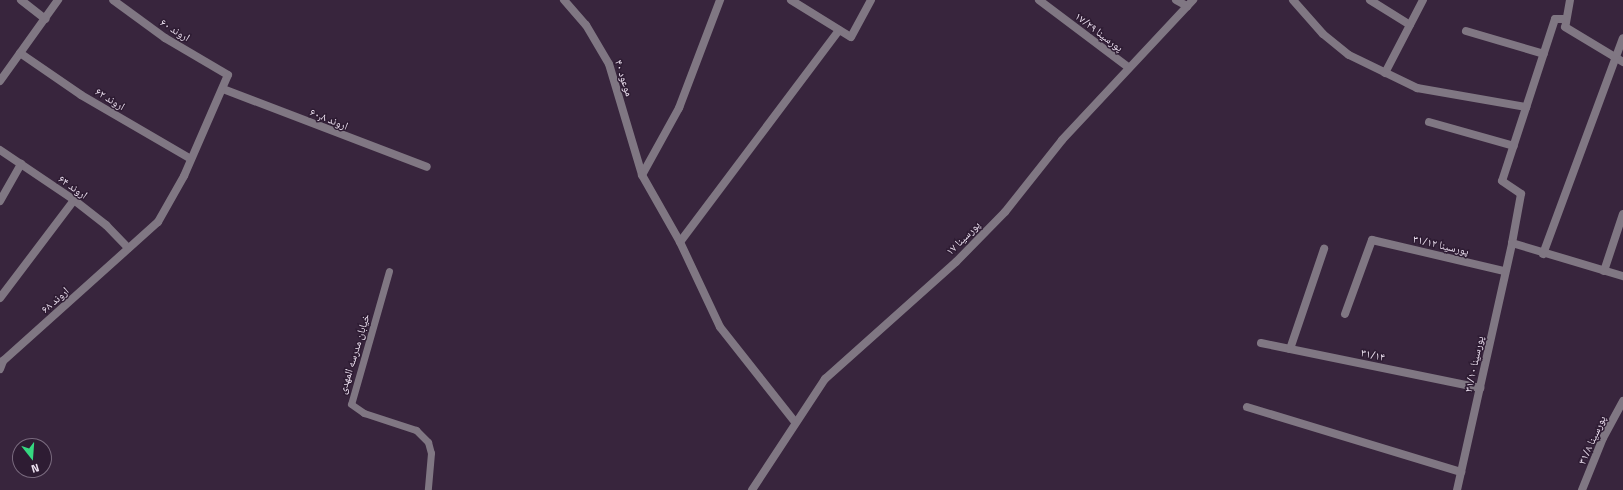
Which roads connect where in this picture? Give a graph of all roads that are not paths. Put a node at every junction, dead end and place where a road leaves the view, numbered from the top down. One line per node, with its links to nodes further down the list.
1 (21, 0): 15 (street)
2 (58, 0): 15 (street)
3 (113, 0): 26 (street, اروند ۶۰)
4 (564, 0): 36 (street, موعود ۴۰)
5 (720, 0): 36 (street)
6 (792, 0): 18 (street)
7 (871, 0): 18 (street)
8 (1039, 0): 24 (street, پورسینا ۱۷/۲۹)
9 (1176, 0): 14 (street)
10 (1293, 0): 25 (street)
11 (1370, 0): 17 (street)
12 (1423, 0): 17 (street)
13 (1570, 0): 16 (street)
14 (1190, 3): 24 (street, پورسینا ۱۷)
15 (45, 19): 21 (street)
16 (1564, 19): 22 (street); 23 (street)
17 (1410, 25): 25 (street)
18 (839, 30): 40 (street)
19 (1466, 31): 22 (street)
20 (1623, 38): 23 (street)
21 (20, 53): 27 (street); 33 (street, اروند ۶۲)
22 (1544, 54): 29 (street)
23 (1620, 61): 44 (street)
24 (1128, 67): 57 (street, پورسینا ۱۷)
25 (1385, 73): 29 (street)
26 (228, 75): 28 (street, اروند ۶۸)
27 (0, 81)
28 (223, 88): 33 (street, اروند ۶۸); 35 (street, اروند ۶۰٫۸)
29 (1526, 107): 31 (street)
30 (1429, 122): 31 (street)
31 (1514, 146): 41 (street, پورسینا ۳۱/۱۰)
32 (0, 150): 34 (street, اروند ۶۴)
33 (192, 158): 42 (street, اروند ۶۸)
34 (21, 164): 37 (street, اروند ۶۴); 38 (street)
35 (427, 167)
36 (642, 175): 40 (street, موعود ۴۰)
37 (74, 200): 42 (street, اروند ۶۴); 49 (street)
38 (0, 201)
39 (1623, 214): 47 (street)
40 (680, 242): 57 (street, موعود ۴۰)
41 (1512, 243): 44 (street); 46 (street, پورسینا ۳۱/۱۰)
42 (128, 248): 53 (street, اروند ۶۸)
43 (1324, 249): 52 (street)
44 (1542, 254): 47 (street)
45 (389, 271): 59 (lane, خیابان مدرسه المهدی)
46 (1504, 271): 50 (street, پورسینا ۳۱/۱۲); 54 (street, پورسینا ۳۱/۱۰)
47 (1604, 271): 48 (street)
48 (1623, 276)
49 (0, 298)
50 (1345, 314)
51 (1261, 343): 52 (street, ۳۱/۱۴)
52 (1290, 349): 54 (street, ۳۱/۱۴)
53 (0, 369)
54 (1480, 388): 58 (street, پورسینا ۳۱/۱۰)
55 (1623, 401): 62 (street, پورسینا ۳۱/۸)
56 (1247, 407): 58 (street)
57 (795, 422): 60 (street, پورسینا ۱۷)
58 (1461, 472): 61 (street, پورسینا ۳۱/۱۰)
59 (428, 490)
60 (752, 490)
61 (1457, 490)
62 (1582, 490)

